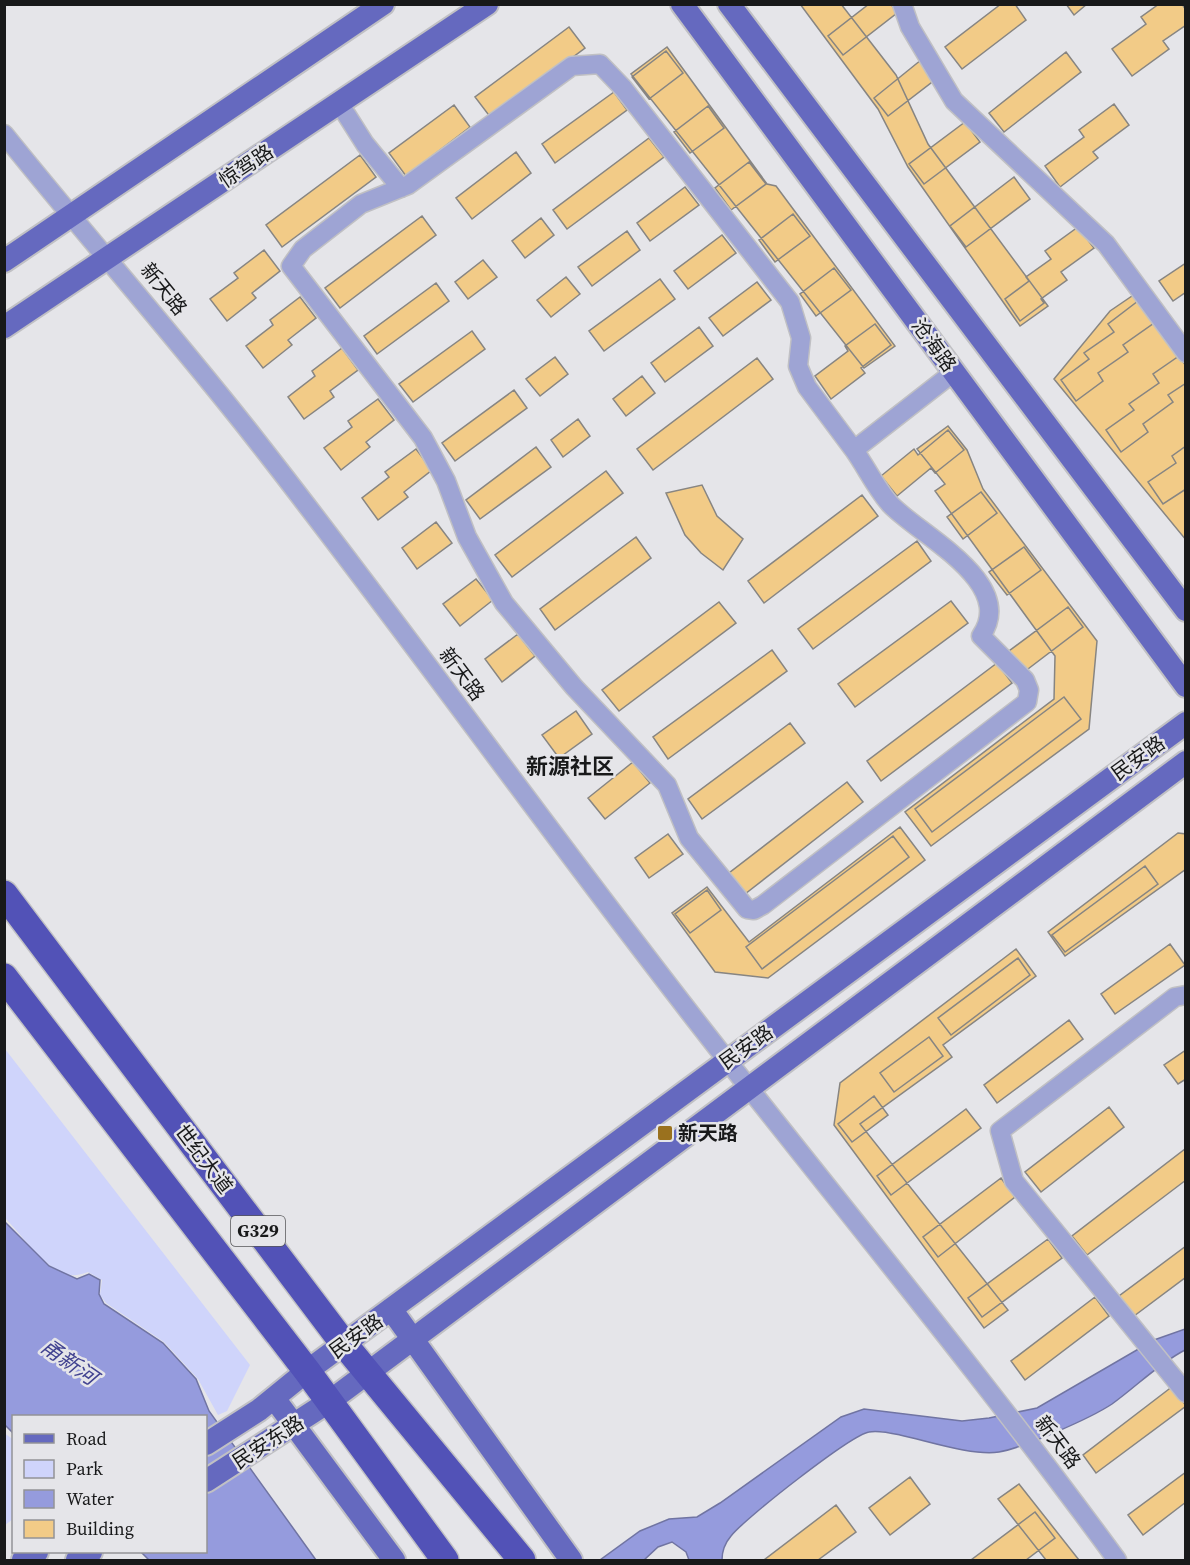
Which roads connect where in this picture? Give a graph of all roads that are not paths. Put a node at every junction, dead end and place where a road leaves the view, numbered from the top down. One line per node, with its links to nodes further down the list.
1 (383, 4): 9 (main road)
2 (486, 4): 6 (main road, 惊驾路)
3 (682, 4): 14 (main road, 沧海路)
4 (729, 4): 16 (main road, 沧海路)
5 (902, 4): 13 (street)
6 (339, 103): 8 (street); 10 (main road, 惊驾路)
7 (4, 134): 9 (street, 新天路)
8 (401, 188): 15 (street); 15 (street)
9 (71, 216): 10 (street, 新天路); 11 (main road)
10 (109, 257): 12 (main road, 惊驾路); 23 (street, 新天路)
11 (4, 261)
12 (4, 327)
13 (1185, 353)
14 (954, 372): 15 (street); 17 (main road, 沧海路)
15 (854, 450)
16 (1185, 610)
17 (1185, 686)
18 (1185, 723): 23 (main road, 民安路)
19 (1185, 762): 24 (main road, 民安路)
20 (4, 894): 27 (highway, 世纪大道 / G329)
21 (4, 977): 28 (highway, G329)
22 (1185, 995): 30 (street)
23 (727, 1061): 24 (street, 新天路); 25 (main road, 民安路)
24 (750, 1087): 26 (main road, 民安路); 40 (street, 新天路)
25 (391, 1309): 26 (main road); 27 (main road, 民安路)
26 (413, 1339): 29 (main road, 民安路); 39 (main road)
27 (344, 1344): 28 (main road, 民安路); 29 (highway, 世纪大道 / G329)
28 (308, 1371): 31 (highway, G329); 32 (main road, 民安东路)
29 (367, 1373): 31 (main road, 民安路); 38 (highway, 世纪大道 / G329)
30 (1185, 1394)
31 (330, 1401): 33 (main road, 民安东路); 37 (highway, G329)
32 (266, 1404): 33 (main road); 34 (main road, 民安东路)
33 (294, 1425): 35 (main road, 民安东路); 36 (main road)
34 (207, 1443)
35 (207, 1480)
36 (394, 1560)
37 (445, 1560)
38 (522, 1560)
39 (571, 1560)
40 (1117, 1560)

